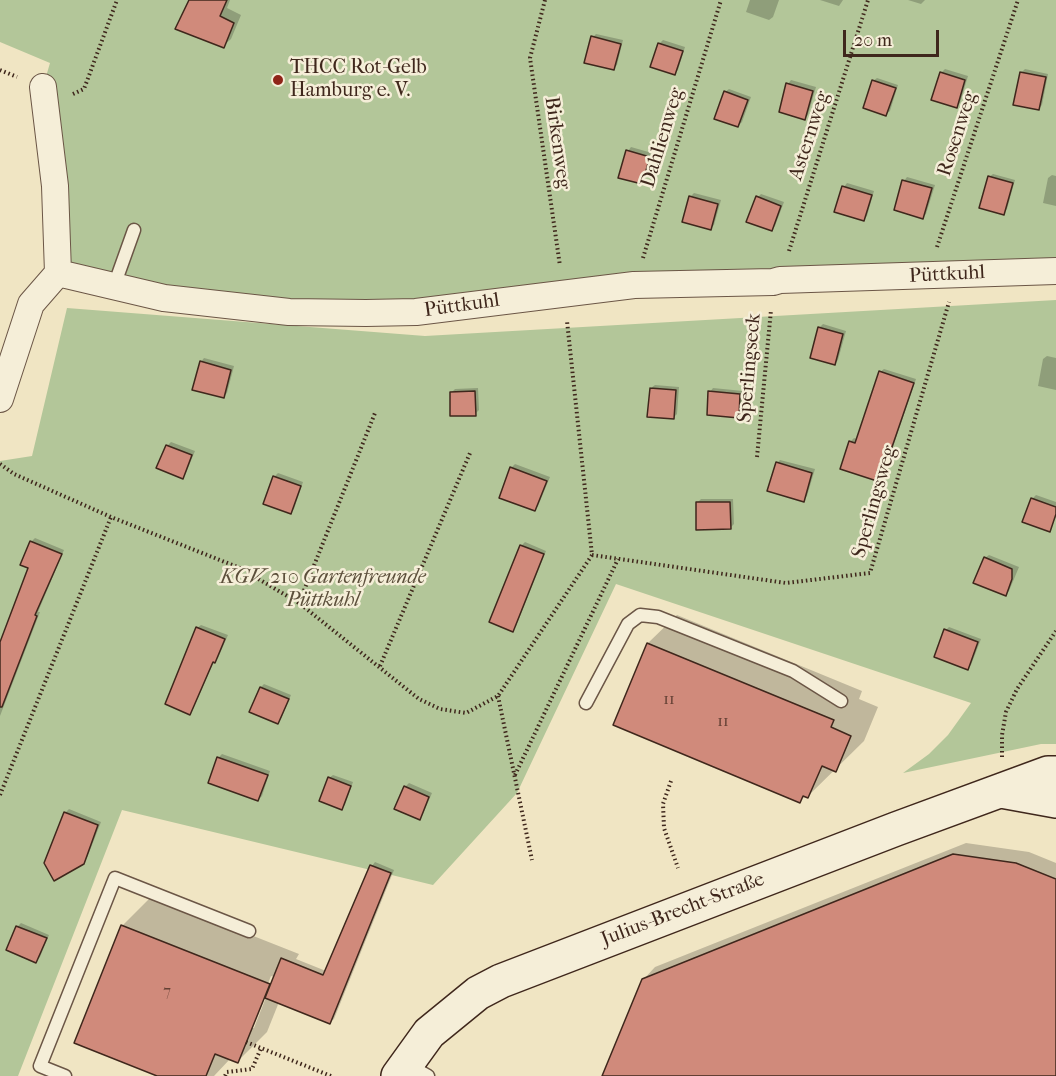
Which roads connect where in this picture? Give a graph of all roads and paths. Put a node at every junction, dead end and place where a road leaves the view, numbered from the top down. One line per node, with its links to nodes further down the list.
1 (117, 0): 6 (path)
2 (545, 0): 15 (path, Birkenweg)
3 (721, 0): 13 (path, Dahlienweg)
4 (868, 0): 12 (path, Asternweg)
5 (1018, 0): 11 (path, Rosenweg)
6 (43, 87): 9 (street)
7 (134, 230): 14 (lane)
8 (1056, 271): 10 (street, Püttkuhl)
9 (58, 273): 14 (street, Püttkuhl); 16 (street)
10 (958, 273): 11 (street, Püttkuhl); 23 (path, Sperlingsweg)
11 (927, 276): 12 (street, Püttkuhl)
12 (776, 281): 13 (street, Püttkuhl); 19 (path, Sperlingseck)
13 (634, 285): 15 (street, Püttkuhl)
14 (114, 286): 15 (street, Püttkuhl)
15 (564, 292): 22 (path, Birkenweg)
16 (0, 399)
17 (375, 413): 24 (path)
18 (470, 453): 26 (path)
19 (757, 458)
20 (0, 464): 21 (path)
21 (111, 517): 24 (path); 34 (path)
22 (592, 555): 23 (path, Sperlingsweg); 27 (path)
23 (618, 559): 31 (path)
24 (299, 603): 26 (path)
25 (1056, 631): 32 (path)
26 (380, 666): 27 (path)
27 (498, 696): 31 (path)
28 (841, 701): 29 (lane)
29 (586, 703)
30 (1056, 773): 32 (street, Julius-Brecht-Straße)
31 (515, 776): 36 (path)
32 (1001, 776): 35 (street); 41 (street, Julius-Brecht-Straße)
33 (671, 781): 37 (path)
34 (0, 795)
35 (1056, 801)
36 (532, 860)
37 (678, 868)
38 (249, 931): 42 (lane)
39 (246, 1042): 40 (path)
40 (261, 1048): 43 (path); 44 (path)
41 (410, 1072)
42 (65, 1076)
43 (225, 1076)
44 (331, 1076)

